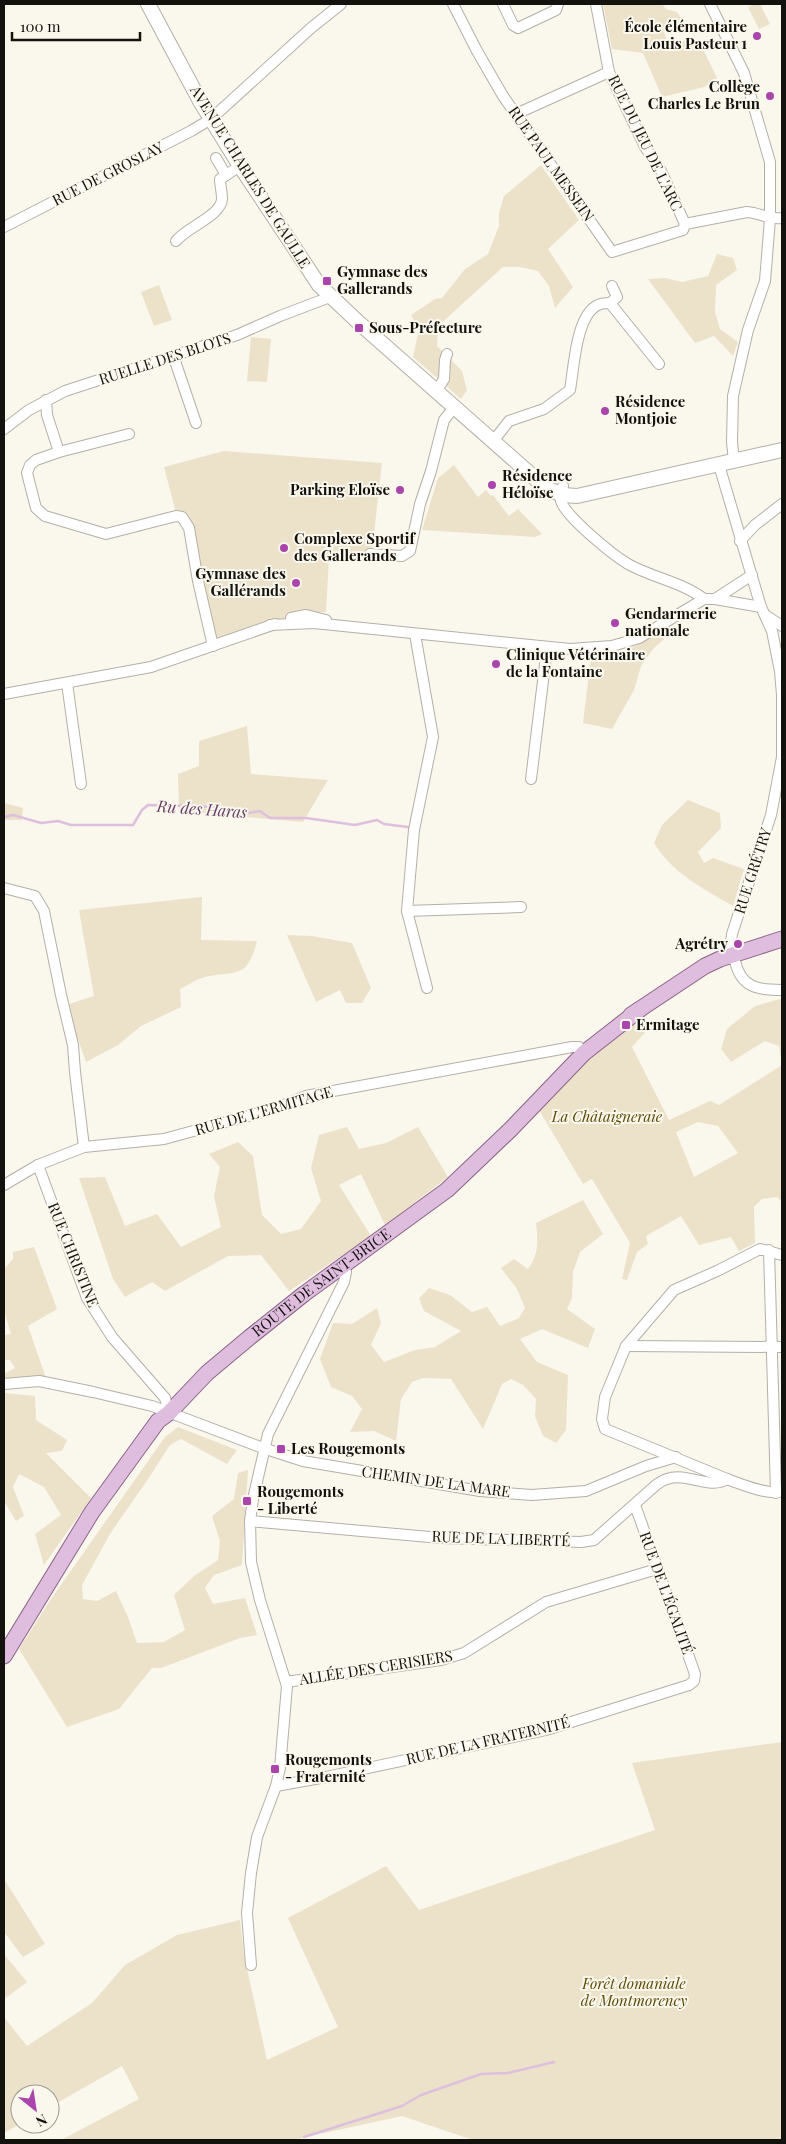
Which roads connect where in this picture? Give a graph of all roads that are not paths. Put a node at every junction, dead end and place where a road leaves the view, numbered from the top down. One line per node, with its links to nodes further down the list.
1 (148, 4): 10 (main road, AVENUE CHARLES DE GAULLE)
2 (341, 4): 10 (street, RUE DE GROSLAY)
3 (453, 4): 9 (street, RUE PAUL MESSEIN)
4 (503, 4): 5 (street)
5 (558, 4)
6 (596, 4): 8 (street, RUE DU JEU DE L'ARC)
7 (710, 4): 15 (street)
8 (609, 72): 9 (street); 16 (street, RUE DU JEU DE L'ARC)
9 (516, 114): 16 (street, RUE PAUL MESSEIN)
10 (211, 119): 12 (main road, AVENUE CHARLES DE GAULLE); 17 (street, RUE DE GROSLAY)
11 (216, 158): 13 (street)
12 (240, 166): 13 (street); 20 (main road, AVENUE CHARLES DE GAULLE)
13 (226, 175): 18 (street)
14 (782, 218): 15 (street)
15 (770, 219): 16 (street, RUE DU JEU DE L'ARC); 34 (street)
16 (685, 224)
17 (4, 227)
18 (176, 241)
19 (612, 286): 21 (street)
20 (330, 297): 23 (street, RUELLE DES BLOTS); 25 (main road, AVENUE CHARLES DE GAULLE)
21 (610, 303): 24 (street); 31 (street)
22 (447, 354): 25 (street)
23 (173, 356): 26 (street, RUELLE DES BLOTS); 28 (street)
24 (659, 364)
25 (437, 390): 27 (main road, AVENUE CHARLES DE GAULLE)
26 (46, 400): 29 (street, RUELLE DES BLOTS); 33 (street)
27 (457, 408): 31 (main road, AVENUE CHARLES DE GAULLE); 39 (street)
28 (196, 423)
29 (4, 429)
30 (129, 434): 33 (street)
31 (494, 440): 36 (main road, AVENUE CHARLES DE GAULLE)
32 (782, 450): 34 (main road, AVENUE CHARLES DE GAULLE)
33 (59, 452): 45 (street)
34 (734, 461): 35 (main road, AVENUE CHARLES DE GAULLE)
35 (719, 465): 36 (main road, AVENUE CHARLES DE GAULLE); 38 (street, RUE GRÉTRY)
36 (562, 490): 41 (street)
37 (782, 504): 38 (street)
38 (740, 541): 40 (street, RUE GRÉTRY)
39 (370, 554)
40 (752, 575): 41 (street); 42 (street, RUE GRÉTRY)
41 (710, 599): 42 (street); 46 (street)
42 (763, 611): 43 (street); 47 (street, RUE GRÉTRY)
43 (782, 626)
44 (415, 634): 45 (street); 46 (street); 54 (street)
45 (214, 646): 48 (street)
46 (547, 648): 50 (street)
47 (781, 671): 55 (street, RUE GRÉTRY)
48 (67, 682): 49 (street); 51 (street)
49 (4, 694)
50 (531, 779)
51 (81, 784)
52 (4, 888): 63 (street)
53 (521, 907): 54 (street)
54 (407, 911): 60 (street)
55 (732, 934): 57 (street, RUE GRÉTRY); 58 (street, RUE GRÉTRY)
56 (782, 940): 57 (main road, ROUTE DE SAINT-BRICE)
57 (729, 961): 58 (main road, ROUTE DE SAINT-BRICE); 59 (main road, ROUTE DE SAINT-BRICE); 61 (street)
58 (705, 966): 59 (main road, ROUTE DE SAINT-BRICE)
59 (683, 982): 62 (main road, ROUTE DE SAINT-BRICE)
60 (427, 988)
61 (782, 990)
62 (574, 1054): 63 (street, RUE DE L'ERMITAGE); 68 (main road, ROUTE DE SAINT-BRICE)
63 (84, 1147): 64 (street, RUE DE L'ERMITAGE)
64 (38, 1165): 65 (street, RUE DE L'ERMITAGE); 72 (street, RUE CHRISTINE)
65 (4, 1185)
66 (769, 1250): 67 (street); 69 (street); 70 (street)
67 (782, 1255)
68 (337, 1270): 72 (main road, ROUTE DE SAINT-BRICE); 73 (street)
69 (626, 1346): 70 (street); 74 (street)
70 (777, 1347): 76 (street)
71 (4, 1384): 72 (street, CHEMIN DE LA MARE)
72 (169, 1413): 73 (street, CHEMIN DE LA MARE); 80 (main road, ROUTE DE SAINT-BRICE)
73 (263, 1448): 74 (street, CHEMIN DE LA MARE); 78 (street)
74 (676, 1457): 75 (street)
75 (727, 1479): 76 (street); 77 (street, RUE DE LA LIBERTÉ)
76 (779, 1492)
77 (635, 1505): 78 (street, RUE DE LA LIBERTÉ); 79 (street, RUE DE L'ÉGALITÉ)
78 (250, 1521): 81 (street)
79 (658, 1569): 81 (street, ALLÉE DES CERISIERS); 82 (street, RUE DE L'ÉGALITÉ)
80 (4, 1656)
81 (286, 1682): 83 (street)
82 (694, 1682): 83 (street, RUE DE LA FRATERNITÉ)
83 (276, 1786): 84 (street)
84 (251, 1965)

